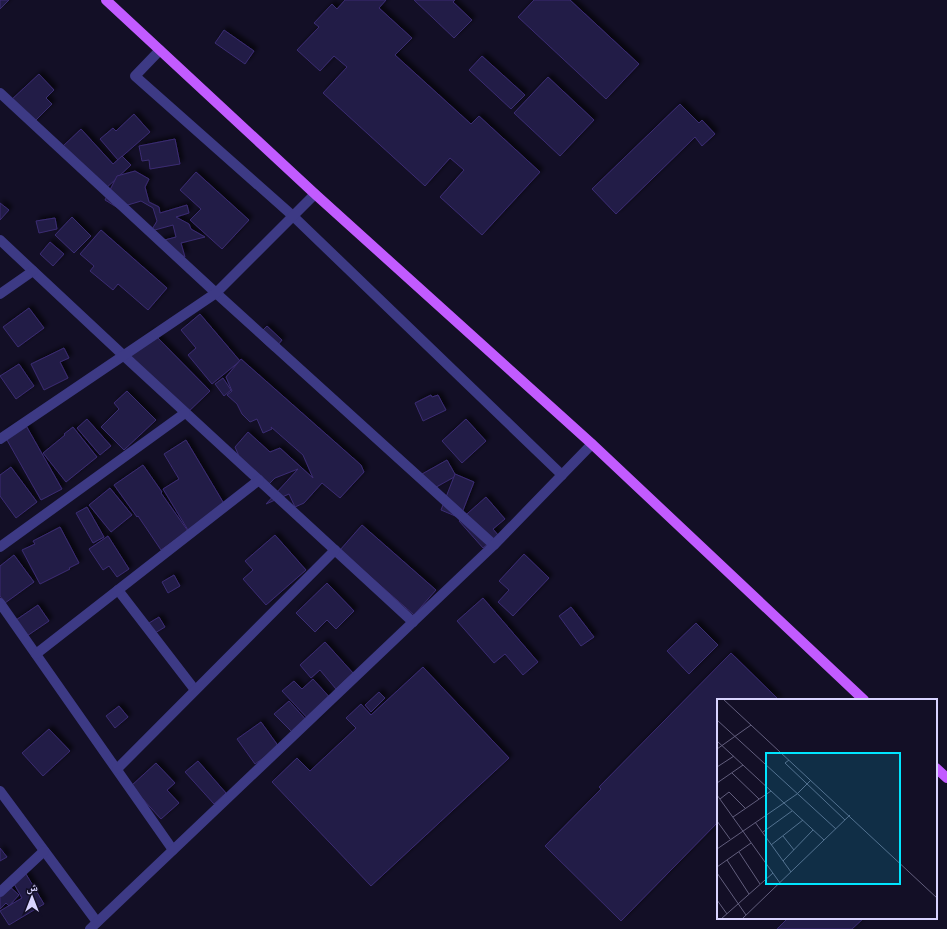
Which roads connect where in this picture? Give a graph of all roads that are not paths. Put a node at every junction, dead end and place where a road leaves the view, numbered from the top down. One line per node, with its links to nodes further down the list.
1 (106, 0): 2 (main road)
2 (160, 50): 4 (main road); 5 (street)
3 (0, 93): 8 (street)
4 (316, 194): 5 (street); 13 (main road)
5 (293, 216): 8 (street); 14 (street)
6 (0, 240): 7 (street)
7 (33, 271): 9 (street); 10 (street)
8 (216, 293): 10 (street); 16 (street)
9 (0, 294)
10 (123, 355): 11 (street); 12 (street)
11 (185, 413): 15 (street); 17 (street)
12 (0, 439)
13 (592, 444): 14 (street); 24 (main road)
14 (562, 475): 16 (street)
15 (259, 480): 18 (street); 19 (street)
16 (494, 545): 21 (street)
17 (0, 547)
18 (335, 550): 21 (street); 23 (street)
19 (118, 590): 22 (street); 23 (street)
20 (0, 603): 22 (street)
21 (413, 622): 29 (street)
22 (36, 654): 25 (street)
23 (195, 690): 25 (street)
24 (863, 699)
25 (117, 769): 29 (street)
26 (937, 769): 27 (main road)
27 (947, 778)
28 (0, 790): 30 (street)
29 (173, 850): 32 (street)
30 (44, 851): 31 (street); 32 (street)
31 (0, 892)
32 (94, 926)

